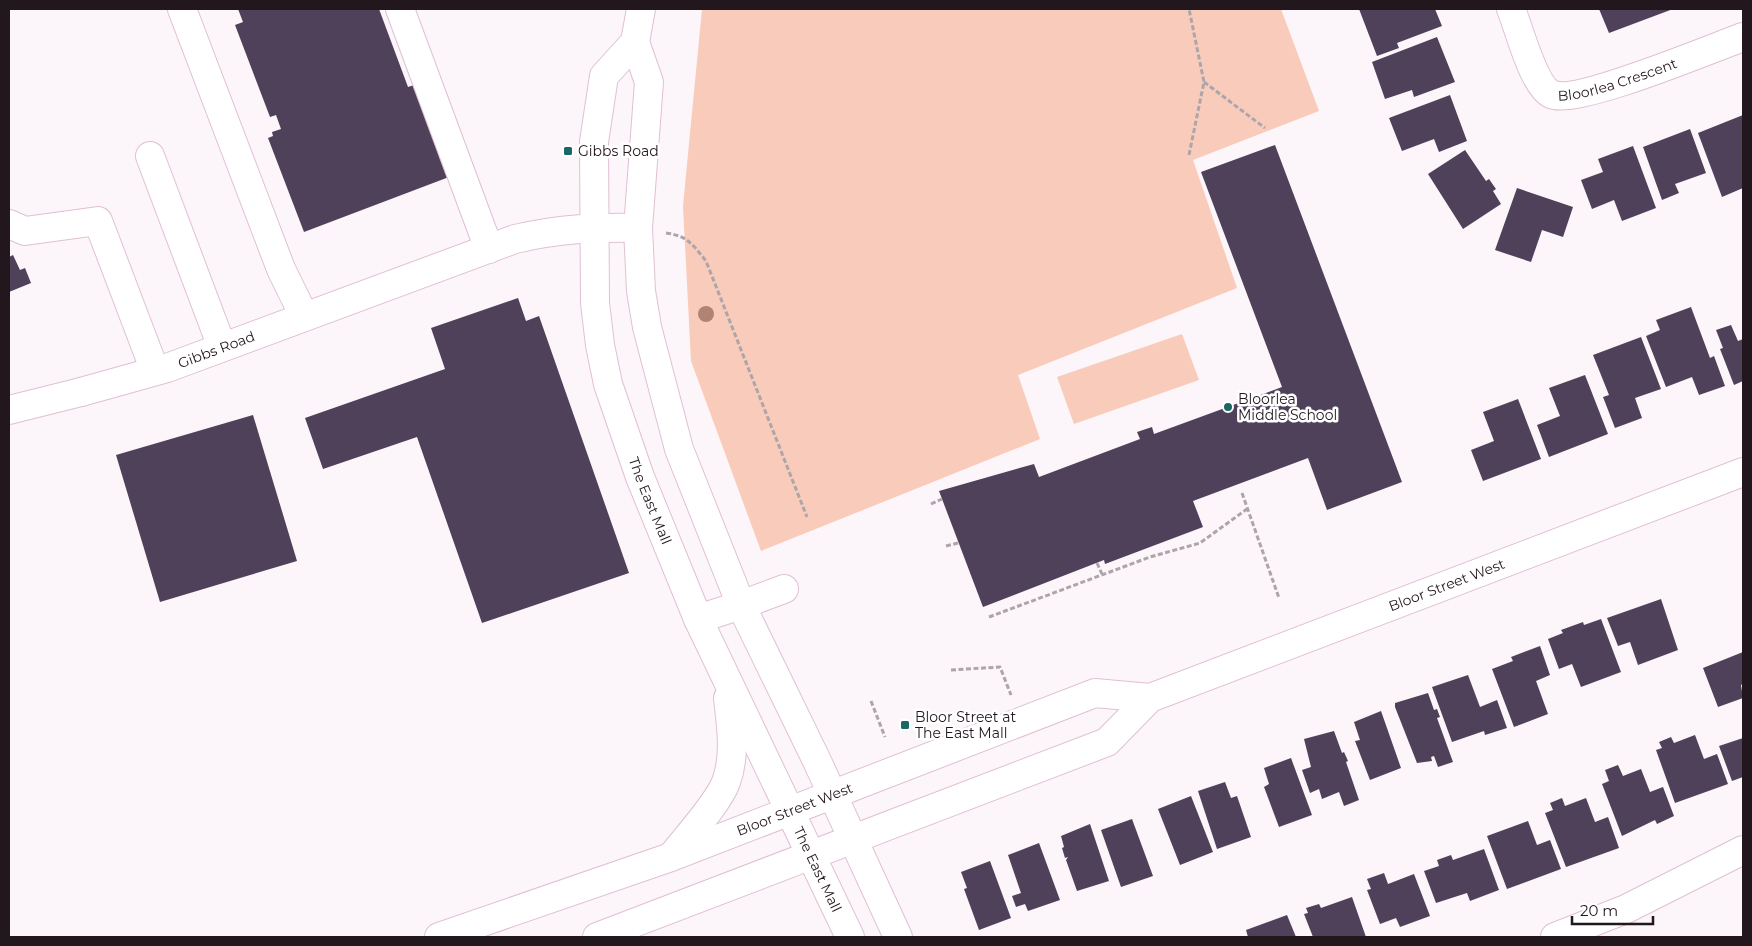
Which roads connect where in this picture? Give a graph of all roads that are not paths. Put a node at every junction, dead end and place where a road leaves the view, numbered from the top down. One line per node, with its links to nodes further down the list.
1 (182, 9): 12 (main road)
2 (400, 9): 11 (main road)
3 (641, 9): 6 (main road)
4 (1511, 9): 5 (main road, Bloorlea Crescent)
5 (1743, 37)
6 (635, 42): 9 (main road, The East Mall); 10 (main road)
7 (150, 156): 13 (main road)
8 (9, 224): 14 (main road)
9 (593, 227): 10 (main road, Gibbs Road); 11 (main road, Gibbs Road); 19 (main road, The East Mall)
10 (638, 228): 18 (main road)
11 (489, 248): 12 (main road, Gibbs Road)
12 (304, 316): 13 (main road, Gibbs Road)
13 (222, 347): 14 (main road, Gibbs Road)
14 (155, 371): 15 (main road, Gibbs Road)
15 (9, 410)
16 (1743, 472): 21 (main road, Bloor Street West)
17 (784, 589): 18 (main road)
18 (741, 605): 19 (main road); 22 (main road)
19 (698, 619): 20 (main road, The East Mall)
20 (726, 678): 23 (main road, The East Mall); 27 (main road)
21 (1150, 698): 22 (main road, Bloor Street West); 24 (main road, Bloor Street West)
22 (831, 794): 23 (main road, Bloor Street West); 24 (main road)
23 (789, 812): 26 (main road, The East Mall); 27 (main road, Bloor Street West)
24 (851, 839): 26 (main road, Bloor Street West); 31 (main road)
25 (1743, 850): 32 (main road)
26 (811, 854): 29 (main road, Bloor Street West); 30 (main road, The East Mall)
27 (671, 857): 28 (main road, Bloor Street West)
28 (439, 937)
29 (597, 937)
30 (850, 937)
31 (898, 937)
32 (1555, 937)

